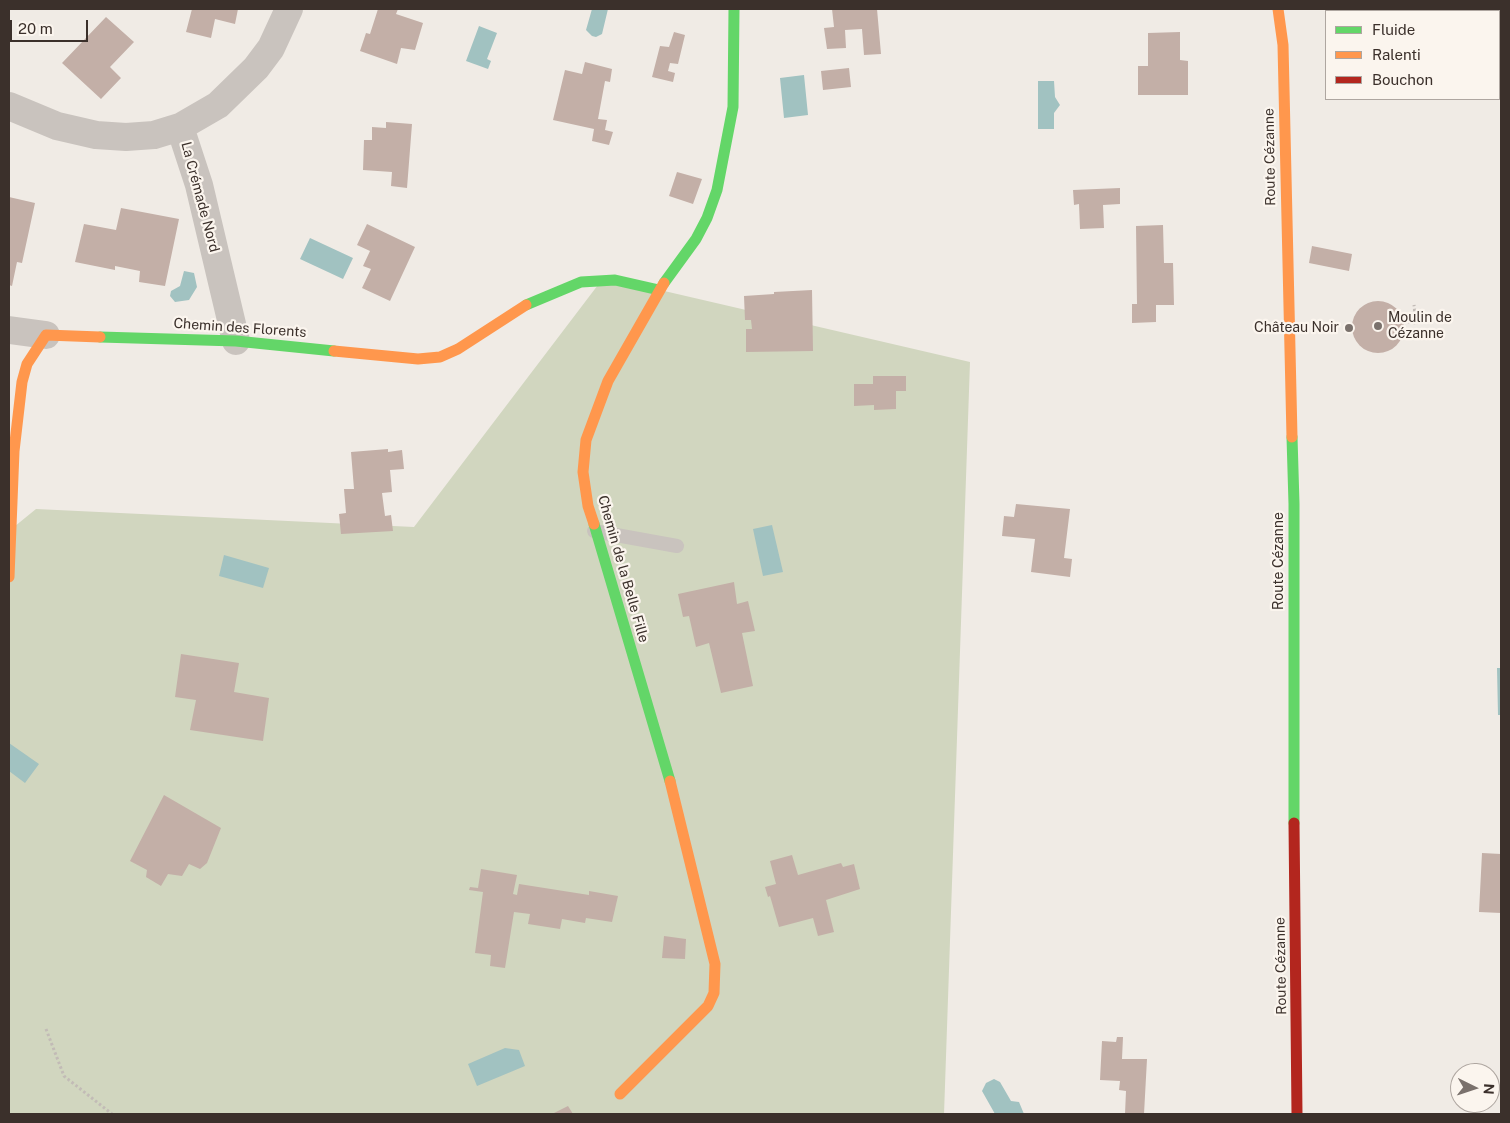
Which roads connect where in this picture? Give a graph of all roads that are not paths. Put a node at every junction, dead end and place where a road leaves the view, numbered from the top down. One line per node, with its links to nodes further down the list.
1 (289, 9): 5 (street, La Crémade Nord)
2 (734, 9): 6 (street, Chemin de la Belle Fille)
3 (1278, 9): 15 (street, Route Cézanne)
4 (9, 106): 5 (street)
5 (180, 126): 9 (street, La Crémade Nord)
6 (659, 290): 9 (street, Chemin des Florents); 10 (street, Chemin de la Belle Fille)
7 (9, 330): 8 (street)
8 (46, 335): 9 (street, Chemin des Florents); 12 (street)
9 (236, 341)
10 (594, 531): 11 (lane); 14 (street, Chemin de la Belle Fille)
11 (676, 546)
12 (9, 577): 13 (lane)
13 (9, 582)
14 (620, 1094)
15 (1297, 1114)

